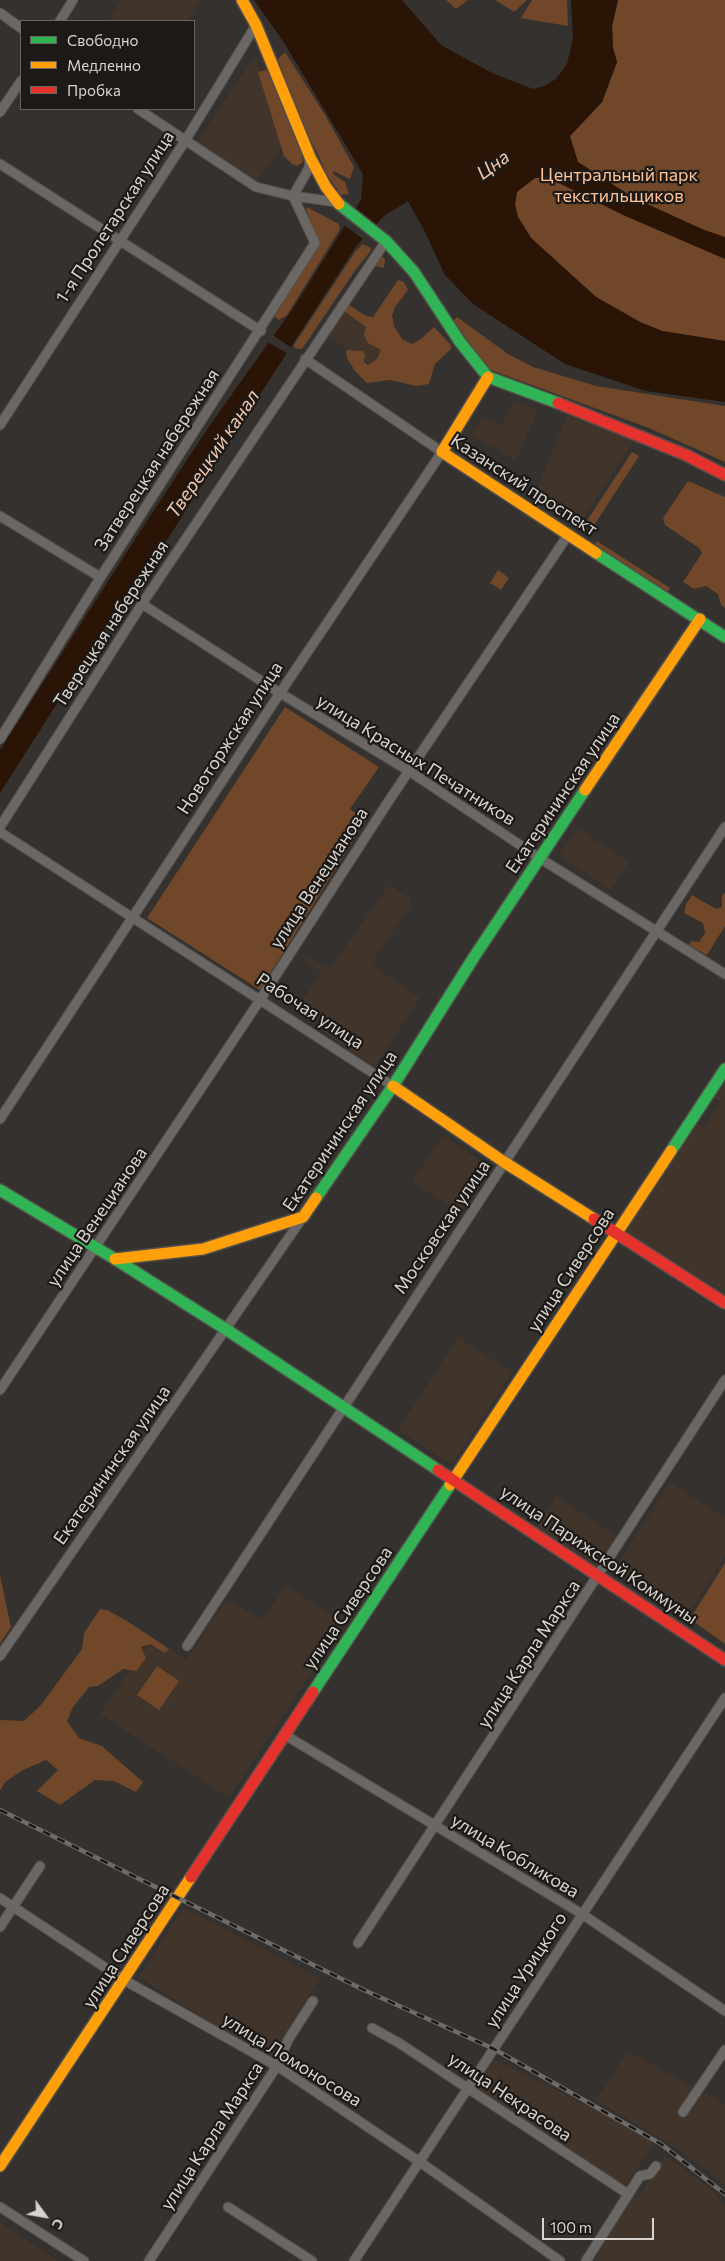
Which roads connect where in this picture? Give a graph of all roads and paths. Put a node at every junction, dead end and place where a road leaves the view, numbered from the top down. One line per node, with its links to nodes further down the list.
1 (73, 0): 4 (street)
2 (242, 0): 5 (main road)
3 (0, 13): 6 (street)
4 (61, 20)
5 (256, 25): 10 (street, 1-я Пролетарская улица); 11 (main road)
6 (20, 27)
7 (20, 82): 9 (street)
8 (139, 110): 10 (street)
9 (0, 112)
10 (185, 141): 13 (street); 15 (street, 1-я Пролетарская улица)
11 (310, 157): 13 (street); 14 (main road)
12 (0, 164): 15 (street)
13 (293, 196): 14 (street); 17 (street, Затверецкая набережная)
14 (336, 202): 16 (main road)
15 (118, 241): 17 (street); 20 (street, 1-я Пролетарская улица)
16 (386, 241): 18 (street, Тверецкая набережная); 19 (main road)
17 (260, 331): 25 (street, Затверецкая набережная)
18 (305, 359): 21 (street, Казанский проспект); 26 (street, Тверецкая набережная)
19 (488, 377): 21 (main road, Новоторжская улица); 22 (main road)
20 (0, 426)
21 (442, 452): 24 (main road, Казанский проспект); 29 (street, Новоторжская улица)
22 (725, 475)
23 (0, 516): 25 (street)
24 (568, 535): 27 (main road, Казанский проспект); 31 (street, улица Венецианова)
25 (100, 577): 30 (street, Затверецкая набережная)
26 (142, 604): 29 (street, улица Красных Печатников); 32 (street, Тверецкая набережная)
27 (700, 619): 28 (main road, Казанский проспект); 35 (main road, Екатерининская улица)
28 (725, 637)
29 (280, 693): 31 (street, улица Красных Печатников); 36 (street, Новоторжская улица)
30 (0, 739)
31 (409, 771): 35 (street, улица Красных Печатников); 39 (street, улица Венецианова)
32 (0, 827)
33 (725, 827): 37 (street, Московская улица)
34 (0, 832): 36 (street, Рабочая улица)
35 (541, 859): 37 (street, улица Красных Печатников); 41 (main road, Екатерининская улица)
36 (133, 918): 39 (street, Рабочая улица); 42 (street, Новоторжская улица)
37 (656, 932): 38 (street, улица Красных Печатников); 43 (street, Московская улица)
38 (725, 974)
39 (260, 1000): 41 (street, Рабочая улица); 47 (street, улица Венецианова)
40 (725, 1069): 46 (main road, улица Сиверсова)
41 (393, 1086): 43 (main road, Рабочая улица); 45 (main road, Екатерининская улица)
42 (0, 1119)
43 (504, 1162): 46 (main road, Рабочая улица); 53 (street, Московская улица)
44 (0, 1190): 47 (main road, улица Парижской Коммуны)
45 (303, 1217): 48 (main road); 50 (street, Екатерининская улица)
46 (616, 1234): 49 (main road, Рабочая улица); 54 (main road, улица Сиверсова)
47 (96, 1248): 48 (main road, улица Парижской Коммуны); 52 (street, улица Венецианова)
48 (115, 1260): 50 (main road, улица Парижской Коммуны)
49 (725, 1303)
50 (226, 1330): 53 (main road, улица Парижской Коммуны); 57 (street, Екатерининская улица)
51 (725, 1380): 55 (street, улица Карла Маркса)
52 (0, 1390)
53 (342, 1407): 54 (main road, улица Парижской Коммуны); 56 (street, Московская улица)
54 (454, 1481): 55 (main road, улица Парижской Коммуны); 60 (main road, улица Сиверсова)
55 (598, 1576): 58 (main road, улица Парижской Коммуны); 61 (street, улица Карла Маркса)
56 (186, 1646)
57 (0, 1656)
58 (725, 1660)
59 (725, 1698): 65 (street, улица Урицкого)
60 (285, 1735): 61 (street, улица Кобликова); 68 (main road, улица Сиверсова)
61 (436, 1828): 65 (street, улица Кобликова); 67 (street, улица Карла Маркса)
62 (40, 1866): 64 (street)
63 (0, 1898): 64 (street, улица Ломоносова)
64 (14, 1906): 66 (street); 68 (street, улица Ломоносова)
65 (582, 1914): 70 (street, улица Кобликова); 74 (street, улица Урицкого)
66 (0, 1926)
67 (358, 1944)
68 (124, 1980): 73 (street, улица Ломоносова); 77 (main road, улица Сиверсова)
69 (313, 2001): 73 (street, улица Карла Маркса)
70 (725, 2011)
71 (372, 2028): 74 (street, улица Некрасова)
72 (725, 2050): 75 (street)
73 (277, 2066): 76 (street, улица Ломоносова); 83 (street, улица Карла Маркса)
74 (468, 2090): 76 (street, улица Урицкого); 79 (street, улица Некрасова)
75 (683, 2112)
76 (420, 2162): 85 (street, улица Урицкого); 86 (street, улица Ломоносова)
77 (0, 2166)
78 (656, 2166): 79 (street)
79 (628, 2194): 87 (street)
80 (0, 2207): 82 (street)
81 (228, 2207): 84 (street)
82 (84, 2261)
83 (149, 2261)
84 (312, 2261)
85 (354, 2261)
86 (560, 2261)
87 (586, 2261)

